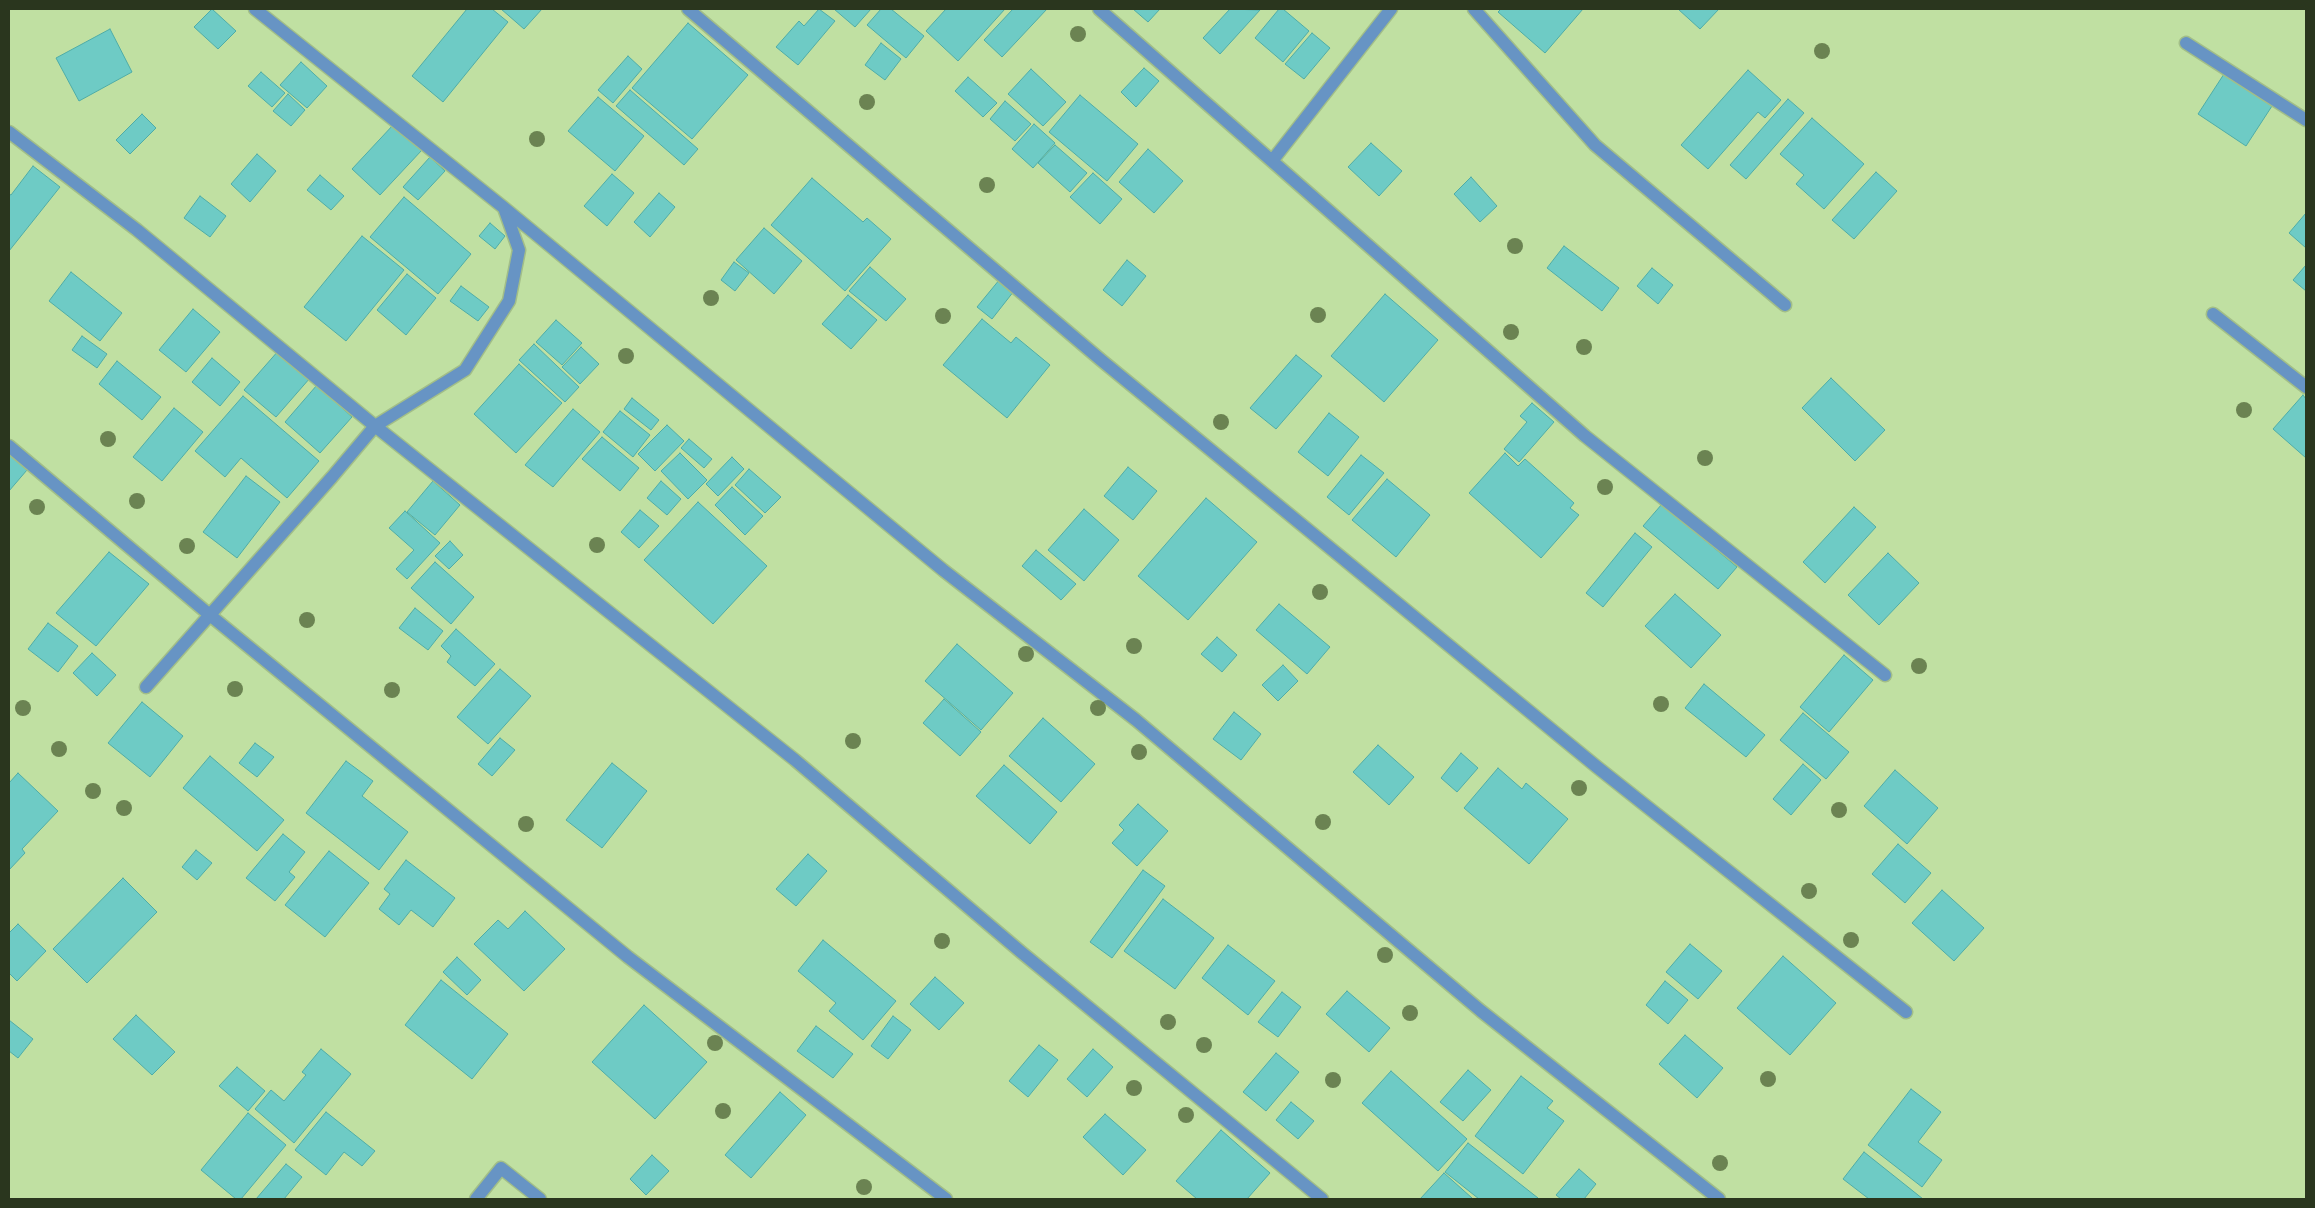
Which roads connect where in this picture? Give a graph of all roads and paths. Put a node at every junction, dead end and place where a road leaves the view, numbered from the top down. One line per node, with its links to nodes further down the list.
1 (255, 9): 10 (street)
2 (688, 9): 19 (street)
3 (1099, 9): 9 (street)
4 (1391, 9): 9 (street)
5 (1474, 9): 11 (street)
6 (2186, 43): 7 (street)
7 (2306, 120)
8 (9, 132): 14 (street)
9 (1272, 161): 17 (street)
10 (504, 207): 14 (street); 24 (street)
11 (1785, 305)
12 (2213, 314): 13 (street)
13 (2306, 387)
14 (375, 426): 16 (street); 23 (street)
15 (9, 446): 16 (street)
16 (211, 616): 18 (street); 22 (street)
17 (1885, 675)
18 (146, 687)
19 (1906, 1012)
20 (476, 1199): 21 (street)
21 (540, 1199)
22 (946, 1199)
23 (1322, 1199)
24 (1719, 1199)

